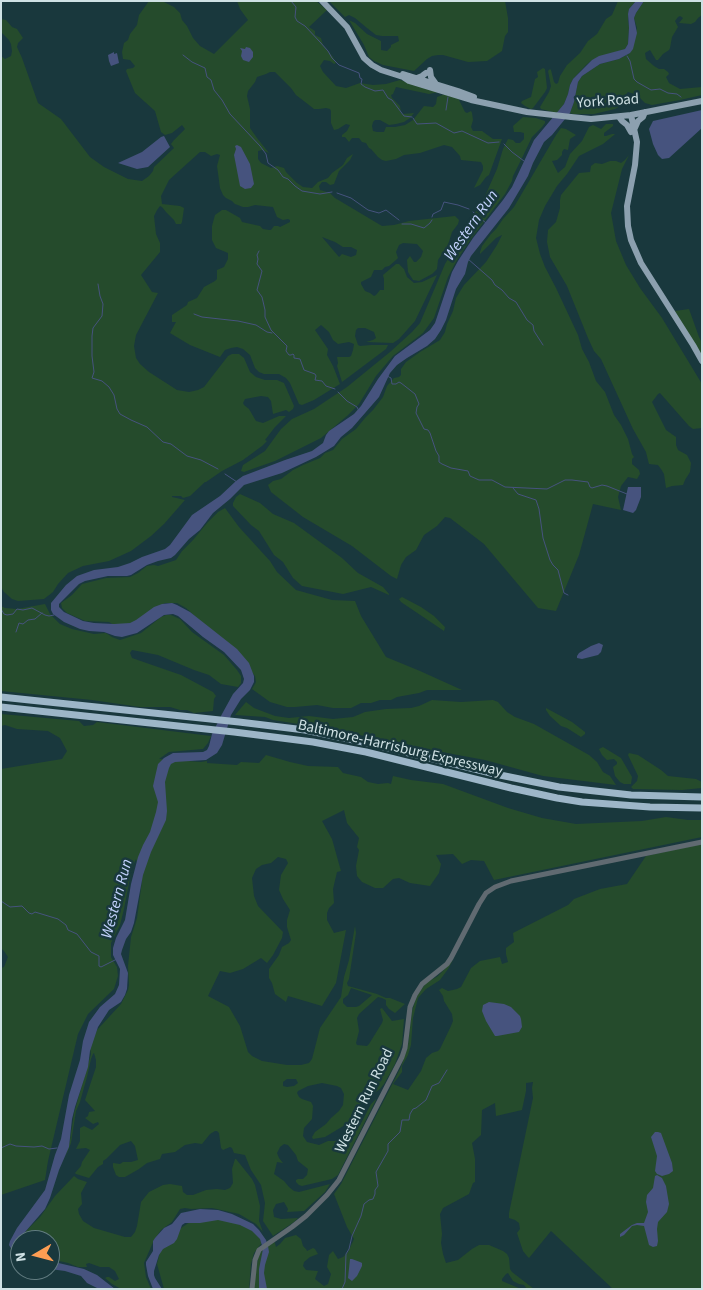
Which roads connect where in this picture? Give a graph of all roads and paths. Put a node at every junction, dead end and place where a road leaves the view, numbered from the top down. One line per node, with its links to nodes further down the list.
1 (322, 1): 2 (main road, York Road)
2 (394, 74): 3 (main road, York Road); 4 (main road, York Road)
3 (427, 74): 4 (main road); 5 (main road, York Road); 5 (main road); 6 (main road)
4 (403, 77): 6 (main road, York Road)
5 (437, 84): 8 (main road, York Road)
6 (457, 96): 8 (main road, York Road)
7 (702, 101): 9 (main road, York Road)
8 (487, 103): 11 (main road, York Road)
9 (645, 112): 10 (main road, York Road); 12 (main road)
10 (630, 115): 11 (main road, York Road); 12 (main road)
11 (619, 117): 12 (main road)
12 (633, 131): 13 (main road)
13 (702, 362)
14 (1, 696): 16 (highway, Baltimore-Harrisburg Expressway)
15 (1, 707): 17 (highway, Baltimore-Harrisburg Expressway)
16 (702, 797)
17 (702, 808)
18 (702, 842): 19 (street, Western Run Road)
19 (252, 1289)

